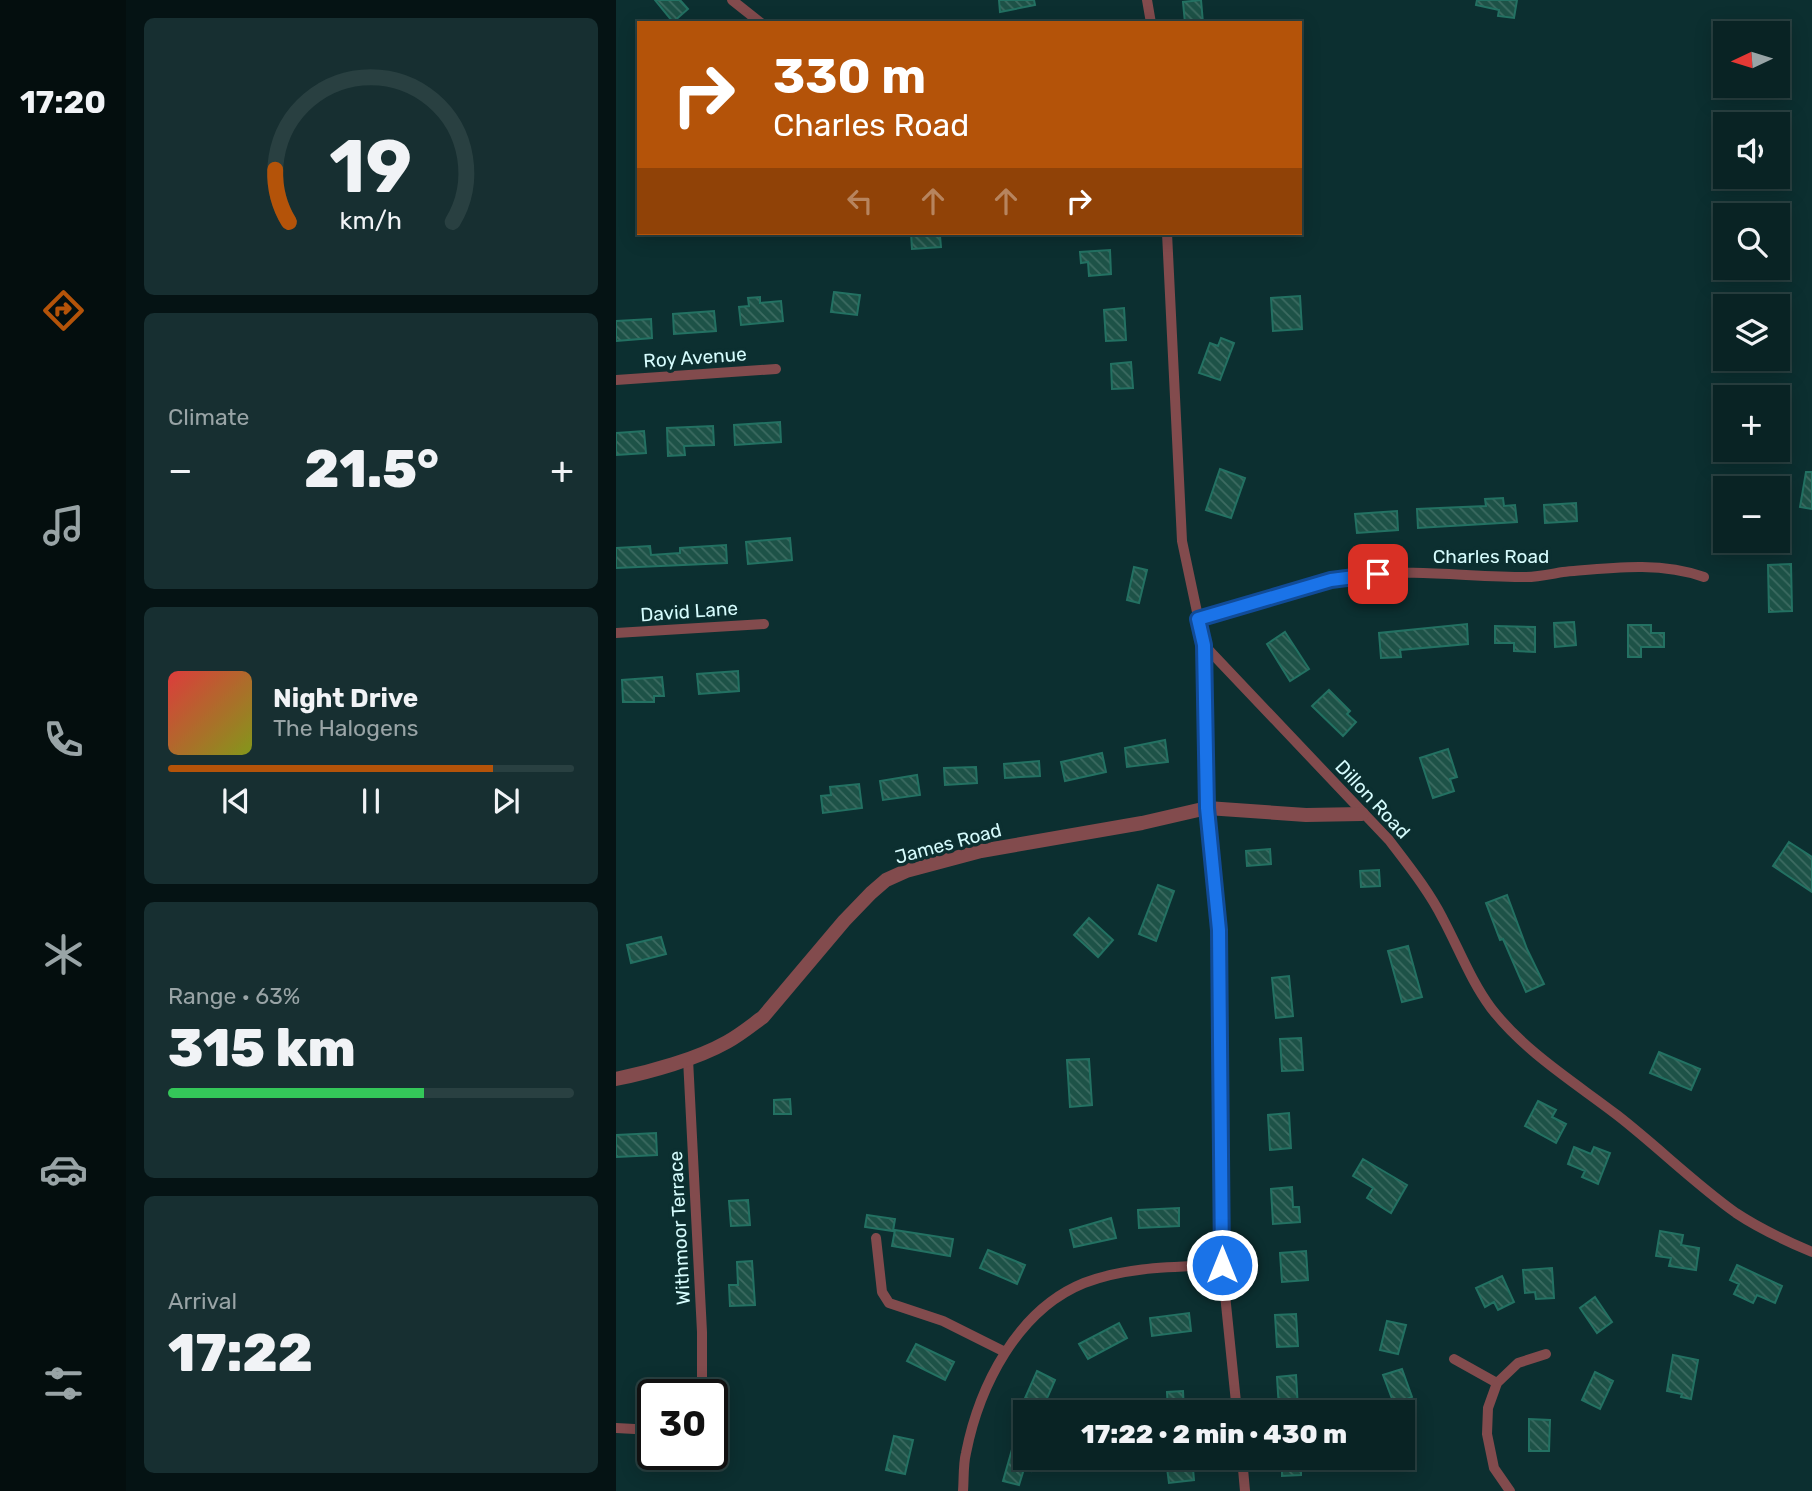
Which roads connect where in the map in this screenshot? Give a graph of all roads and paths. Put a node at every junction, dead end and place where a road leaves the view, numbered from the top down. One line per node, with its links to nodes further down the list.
1 (732, 0): 3 (street)
2 (1147, 0): 4 (street)
3 (758, 21)
4 (1151, 21)
5 (1167, 235): 9 (street)
6 (776, 369): 7 (street, Roy Avenue)
7 (616, 380)
8 (1704, 577): 9 (street, Charles Road)
9 (1198, 619): 12 (street)
10 (764, 624): 11 (street, David Lane)
11 (616, 634)
12 (1204, 645): 13 (street); 14 (street, Dillon Road)
13 (1207, 808): 14 (street, James Road); 15 (street, James Road); 19 (street)
14 (1362, 814): 18 (street, Dillon Road)
15 (688, 1059): 16 (street, James Road); 23 (street, Withmoor Terrace)
16 (616, 1079)
17 (876, 1238): 20 (street)
18 (1812, 1252)
19 (1222, 1265): 20 (street); 25 (street)
20 (1005, 1352): 29 (street)
21 (1546, 1354): 24 (street)
22 (1454, 1359): 24 (street)
23 (702, 1379)
24 (1497, 1383): 31 (street)
25 (1236, 1400)
26 (616, 1428): 27 (street)
27 (637, 1429)
28 (1243, 1470): 30 (street)
29 (963, 1491)
30 (1245, 1491)
31 (1510, 1491)

